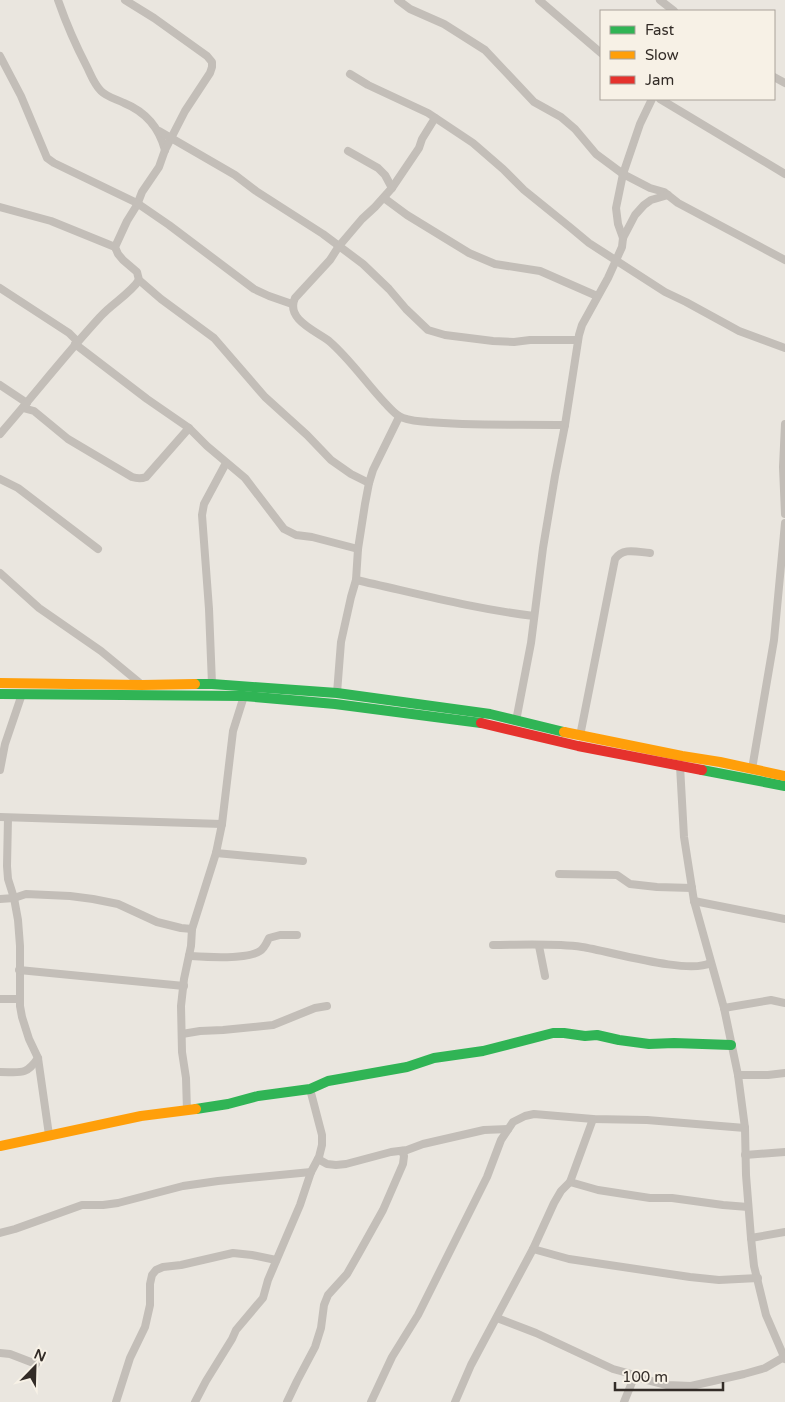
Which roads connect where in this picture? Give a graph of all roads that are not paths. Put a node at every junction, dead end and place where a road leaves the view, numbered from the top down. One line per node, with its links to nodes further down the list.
1 (58, 0): 13 (street)
2 (125, 0): 14 (street)
3 (398, 0): 17 (street)
4 (539, 0): 7 (street)
5 (660, 0): 6 (street)
6 (673, 10)
7 (600, 52)
8 (0, 56): 22 (street)
9 (350, 74): 12 (street)
10 (652, 100): 17 (street)
11 (662, 100): 18 (street)
12 (435, 118): 19 (street); 27 (street)
13 (158, 131): 14 (street); 15 (street)
14 (172, 138): 15 (street); 25 (street)
15 (165, 150): 22 (street)
16 (348, 150): 19 (street)
17 (623, 174): 20 (street); 24 (street)
18 (785, 174)
19 (392, 188): 21 (street)
20 (668, 196): 24 (street); 28 (street)
21 (384, 198): 25 (street); 31 (street)
22 (137, 204): 26 (street); 32 (street)
23 (0, 207): 26 (street)
24 (623, 238): 27 (street)
25 (339, 246): 32 (street); 33 (street)
26 (116, 247): 29 (street)
27 (616, 260): 31 (street); 35 (street)
28 (785, 260)
29 (139, 280): 34 (street); 45 (street)
30 (0, 288): 34 (street)
31 (597, 296): 33 (street)
32 (292, 304): 38 (street)
33 (578, 340): 39 (street)
34 (76, 343): 37 (street); 41 (street)
35 (785, 348)
36 (0, 385): 37 (street)
37 (25, 406): 41 (street); 42 (street)
38 (399, 416): 39 (street); 45 (street)
39 (565, 425): 53 (street)
40 (785, 426): 46 (street)
41 (189, 428): 43 (street)
42 (0, 434)
43 (226, 463): 49 (street); 55 (street)
44 (0, 479): 48 (street)
45 (369, 483): 49 (street)
46 (785, 514)
47 (785, 523): 64 (street)
48 (98, 549)
49 (358, 549): 52 (street)
50 (650, 553): 62 (street)
51 (0, 573): 56 (street)
52 (356, 580): 53 (street); 57 (street)
53 (534, 616): 61 (street)
54 (0, 683): 56 (main road)
55 (212, 684): 56 (main road); 57 (main road)
56 (142, 686)
57 (336, 693): 61 (main road)
58 (0, 694): 59 (main road)
59 (22, 694): 60 (main road); 65 (street)
60 (244, 696): 63 (main road); 69 (street)
61 (516, 721): 62 (main road)
62 (580, 736): 64 (main road)
63 (680, 766): 67 (main road); 73 (street)
64 (752, 769): 66 (main road)
65 (0, 770)
66 (785, 776)
67 (785, 786)
68 (4, 817): 69 (street); 74 (street)
69 (222, 824): 70 (street)
70 (216, 853): 71 (street); 78 (street)
71 (303, 860)
72 (559, 874): 73 (street)
73 (692, 888): 76 (street)
74 (14, 898): 75 (street); 78 (street); 84 (street)
75 (0, 899)
76 (694, 901): 77 (street); 83 (street)
77 (785, 919)
78 (192, 929): 82 (street)
79 (297, 935): 82 (street)
80 (493, 945): 81 (street)
81 (539, 946): 83 (street); 85 (street)
82 (188, 956): 86 (street)
83 (710, 963): 91 (street)
84 (19, 970): 86 (street); 88 (street)
85 (545, 976)
86 (184, 986): 92 (street)
87 (0, 998): 88 (street)
88 (19, 999): 94 (street)
89 (785, 1003): 91 (street)
90 (327, 1006): 92 (street)
91 (724, 1008): 93 (street)
92 (182, 1034): 99 (street)
93 (731, 1045): 97 (street); 98 (main road)
94 (38, 1058): 95 (street); 103 (street)
95 (0, 1072)
96 (785, 1073): 97 (street)
97 (738, 1075): 101 (street)
98 (310, 1089): 99 (main road); 108 (street)
99 (188, 1111): 103 (main road)
100 (593, 1119): 101 (street); 102 (street); 110 (street)
101 (745, 1128): 107 (street)
102 (508, 1129): 105 (street); 126 (street)
103 (49, 1135): 104 (main road)
104 (0, 1146)
105 (402, 1151): 108 (street); 125 (street)
106 (785, 1152): 107 (street)
107 (745, 1155): 111 (street)
108 (318, 1159): 109 (street)
109 (312, 1172): 113 (street); 116 (street)
110 (570, 1182): 111 (street); 115 (street)
111 (748, 1207): 114 (street)
112 (785, 1232): 114 (street)
113 (0, 1233)
114 (751, 1238): 117 (street)
115 (533, 1250): 117 (street); 118 (street)
116 (276, 1260): 123 (street); 124 (street)
117 (758, 1278): 120 (street)
118 (497, 1318): 122 (street); 127 (street)
119 (0, 1353): 121 (street)
120 (784, 1358): 122 (street)
121 (36, 1364)
122 (635, 1375): 128 (street)
123 (116, 1402)
124 (196, 1402)
125 (287, 1402)
126 (371, 1402)
127 (455, 1402)
128 (624, 1402)

